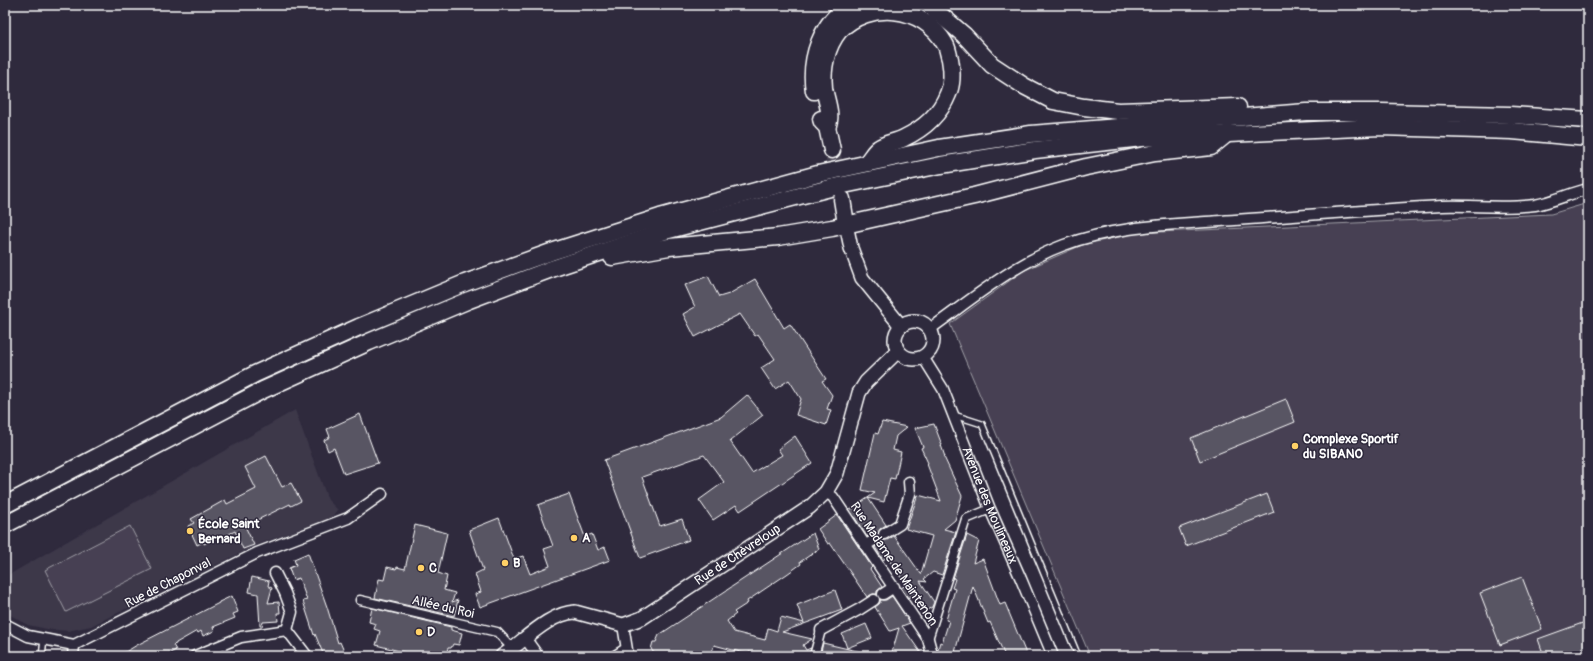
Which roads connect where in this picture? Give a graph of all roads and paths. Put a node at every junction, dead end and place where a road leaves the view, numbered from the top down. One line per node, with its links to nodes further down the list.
1 (851, 5): 5 (main road)
2 (929, 5): 3 (main road)
3 (1306, 112): 4 (main road); 9 (main road)
4 (1588, 120)
5 (827, 126): 8 (main road); 9 (main road)
6 (1228, 133): 7 (main road); 12 (main road); 13 (main road)
7 (1588, 138)
8 (832, 150)
9 (868, 162): 22 (main road)
10 (1588, 189): 15 (street)
11 (842, 199): 12 (main road)
12 (846, 224): 13 (main road); 14 (street)
13 (563, 265): 24 (main road)
14 (902, 326): 15 (street); 16 (street)
15 (930, 329): 17 (street)
16 (898, 351): 17 (street); 20 (street, Rue de Chèvreloup)
17 (924, 357): 18 (street, Avenue des Moulineaux)
18 (954, 415): 23 (street, Avenue des Moulineaux); 51 (lane)
19 (908, 482): 25 (street)
20 (826, 492): 25 (street, Rue Madame de Maintenon); 32 (street, Rue de Chèvreloup)
21 (382, 494): 38 (street, Rue de Chaponval)
22 (5, 505)
23 (990, 509): 37 (street); 50 (street, Avenue des Moulineaux)
24 (5, 525)
25 (866, 545): 27 (street, Rue Madame de Maintenon)
26 (274, 573): 33 (street)
27 (894, 587): 28 (street); 37 (street, Rue Madame de Maintenon)
28 (883, 594)
29 (360, 600): 39 (street, Allée du Roi)
30 (874, 600): 34 (street)
31 (5, 624): 36 (street)
32 (622, 625): 35 (street); 40 (street)
33 (287, 630): 43 (street); 44 (street)
34 (821, 630): 48 (street)
35 (525, 638): 39 (street); 46 (street)
36 (44, 639): 38 (street); 41 (lane)
37 (928, 639): 49 (street, Rue Madame de Maintenon)
38 (74, 645): 42 (street)
39 (513, 649): 45 (street)
40 (627, 652): 47 (street)
41 (42, 656)
42 (73, 656)
43 (195, 656)
44 (307, 656)
45 (502, 656)
46 (538, 656)
47 (614, 656)
48 (814, 656)
49 (929, 656)
50 (1053, 656)
51 (1078, 656)

